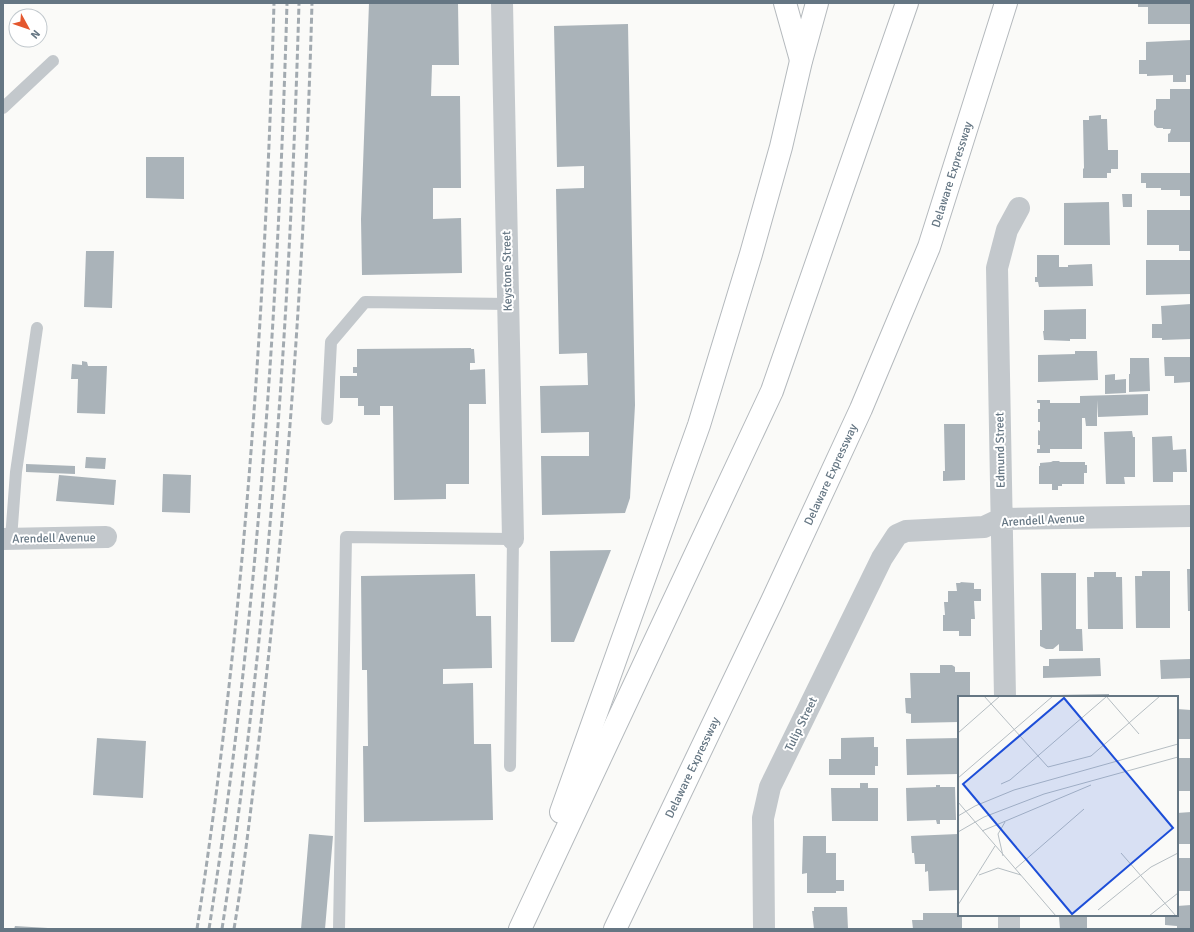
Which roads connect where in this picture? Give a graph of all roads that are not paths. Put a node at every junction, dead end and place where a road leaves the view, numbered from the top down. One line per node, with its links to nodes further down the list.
1 (502, 3): 10 (street, Keystone Street)
2 (785, 3): 7 (highway)
3 (817, 3): 7 (highway)
4 (907, 3): 23 (highway)
5 (1006, 3): 24 (highway, Delaware Expressway)
6 (53, 61): 8 (lane)
7 (801, 61): 23 (highway)
8 (3, 108)
9 (1019, 208): 14 (street, Edmund Street)
10 (508, 304): 12 (lane); 18 (street, Keystone Street)
11 (37, 328): 17 (lane)
12 (327, 419)
13 (1191, 516): 14 (street, Arendell Avenue)
14 (1001, 519): 15 (street, Arendell Avenue); 19 (street, Edmund Street)
15 (897, 535): 25 (street, Tulip Street)
16 (106, 537): 17 (street, Arendell Avenue)
17 (7, 539)
18 (513, 539): 20 (lane); 22 (lane)
19 (1005, 696)
20 (510, 766)
21 (1009, 916): 26 (street)
22 (339, 929)
23 (520, 929)
24 (615, 929)
25 (764, 929)
26 (1009, 929)

